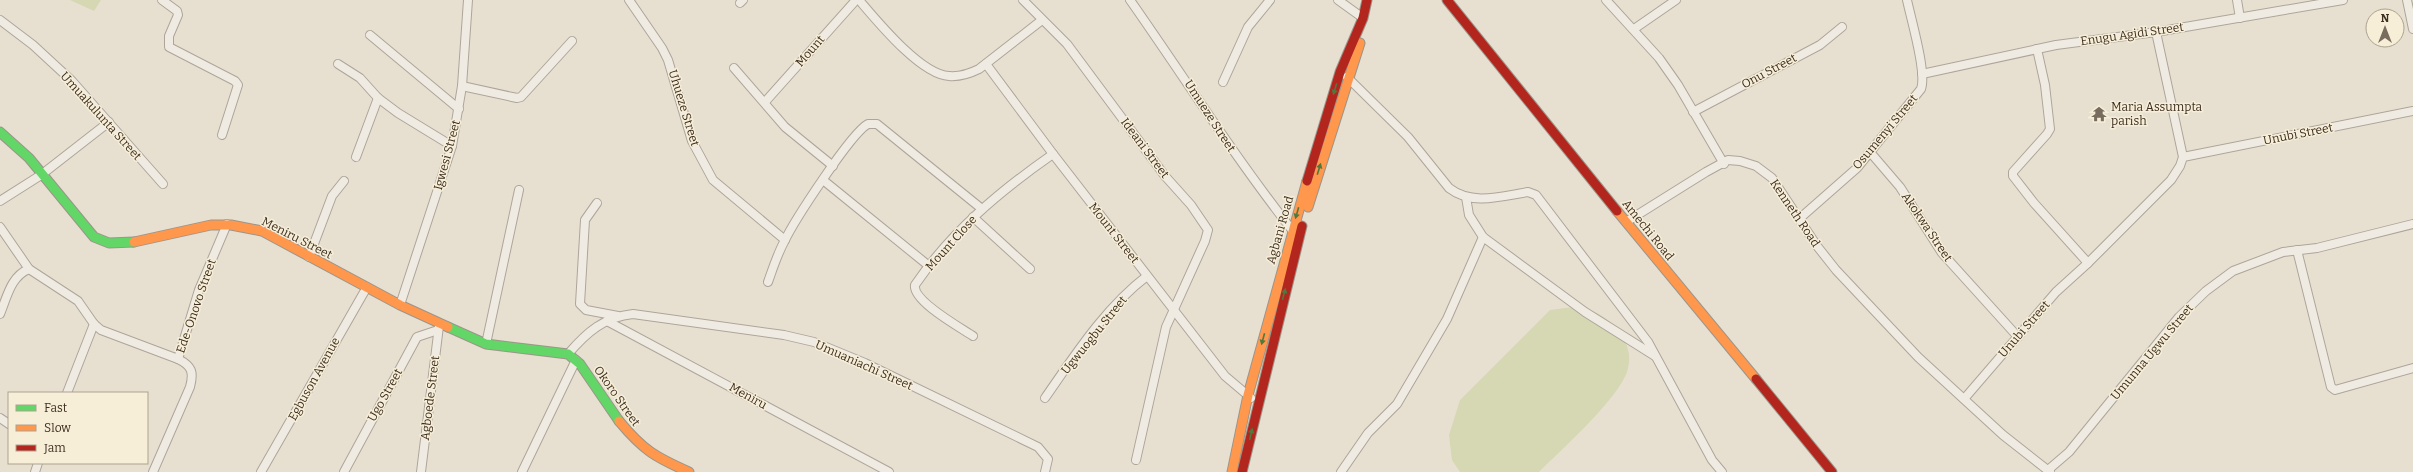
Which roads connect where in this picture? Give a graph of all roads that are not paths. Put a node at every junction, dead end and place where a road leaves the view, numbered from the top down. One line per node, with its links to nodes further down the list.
1 (162, 0): 44 (street)
2 (468, 0): 36 (street, Igwesi Street)
3 (628, 0): 69 (street, Uhueze Street)
4 (856, 0): 38 (street, Mount)
5 (859, 0): 31 (street)
6 (1023, 0): 22 (street, Ideani Street)
7 (1130, 0): 67 (street, Umueze Street)
8 (1270, 0): 35 (street)
9 (1338, 0): 19 (street)
10 (1367, 0): 19 (main road, Agbani Road)
11 (1374, 0): 33 (main road, Agbani Road)
12 (1447, 0): 63 (main road, Amechi Road)
13 (1606, 0): 24 (street)
14 (1676, 0): 24 (street)
15 (1907, 0): 34 (street, Osumenyi Street)
16 (2237, 0): 20 (street)
17 (2343, 0): 20 (street, Enugu Agidi Street)
18 (2407, 0): 25 (street)
19 (1363, 18): 33 (main road, Agbani Road)
20 (2240, 18): 26 (street, Enugu Agidi Street)
21 (0, 20): 42 (street, Umuakulunta Street)
22 (1042, 20): 31 (street); 80 (street, Ideani Street)
23 (1842, 27): 41 (street, Onu Street)
24 (1634, 29): 41 (street)
25 (2413, 29)
26 (2156, 32): 29 (street, Enugu Agidi Street); 49 (street)
27 (370, 35): 39 (street)
28 (572, 41): 36 (street)
29 (2037, 49): 34 (street, Enugu Agidi Street); 72 (street)
30 (338, 64): 37 (street)
31 (986, 64): 47 (street, Mount Street)
32 (734, 68): 38 (street)
33 (1344, 74): 57 (street); 67 (main road, Agbani Road, one-way to 67); 98 (main road, Agbani Road, one-way to 33)
34 (1922, 74): 46 (street, Osumenyi Street)
35 (1223, 82)
36 (462, 86): 39 (street, Igwesi Street)
37 (378, 98): 45 (street); 48 (street)
38 (765, 102): 51 (street)
39 (459, 109): 45 (street, Igwesi Street)
40 (2413, 111): 49 (street, Unubi Street)
41 (1693, 112): 50 (street)
42 (108, 122): 52 (street); 55 (street, Umuakulunta Street)
43 (0, 132): 52 (main road, Meniru Street)
44 (222, 135)
45 (452, 146): 79 (street, Igwesi Street)
46 (1870, 152): 62 (street, Osumenyi Street); 87 (street, Akokwa Street)
47 (1053, 154): 60 (street, Mount Close); 76 (street, Mount Street)
48 (356, 157)
49 (2183, 157): 72 (street, Unubi Street)
50 (1724, 164): 62 (street, Kenneth Road); 63 (street, Kenneth Road)
51 (833, 166): 53 (street); 60 (street)
52 (42, 175): 58 (street); 64 (main road, Meniru Street)
53 (823, 180): 69 (street); 73 (street)
54 (344, 181): 71 (street)
55 (163, 184)
56 (519, 190): 88 (street)
57 (1466, 197): 68 (street); 90 (street)
58 (0, 201)
59 (597, 204): 82 (street)
60 (982, 209): 61 (street, Mount Close)
61 (973, 217): 73 (street, Mount Close); 75 (street)
62 (1799, 219): 97 (street, Kenneth Road)
63 (1626, 222): 113 (main road, Amechi Road)
64 (227, 224): 71 (main road, Meniru Street); 91 (street, Ede-Onovo Street)
65 (2413, 224): 70 (street, Umunna Ugwu Street)
66 (0, 227): 74 (street)
67 (1292, 230): 95 (main road, Agbani Road, one-way to 95)
68 (1483, 237): 90 (street); 111 (street)
69 (785, 240): 77 (street)
70 (2297, 250): 93 (street); 100 (street, Umunna Ugwu Street)
71 (309, 257): 78 (main road, Meniru Street)
72 (2088, 263): 87 (street, Unubi Street)
73 (929, 266): 86 (street, Mount Close)
74 (29, 268): 81 (street); 84 (street)
75 (1030, 269)
76 (1147, 276): 80 (street, Mount Street); 96 (street, Ugwuogbu Street)
77 (768, 282)
78 (367, 287): 79 (main road, Meniru Street); 102 (street, Egbuson Avenue)
79 (400, 305): 85 (main road, Meniru Street)
80 (1174, 311): 95 (street, Mount Street); 99 (street)
81 (0, 314)
82 (619, 316): 83 (street, Umuaniachi Street); 108 (street, Umuaniachi Street)
83 (607, 321): 89 (street, Umuaniachi Street); 107 (street, Meniru)
84 (94, 324): 91 (street); 94 (street)
85 (438, 327): 88 (main road, Meniru Street); 103 (street, Ugo Street); 104 (street, Agboede Street)
86 (973, 336)
87 (2018, 337): 97 (street, Unubi Street)
88 (486, 344): 89 (main road, Meniru Street)
89 (568, 354): 92 (main road, Okoro Street)
90 (1656, 357): 112 (street)
91 (178, 359): 101 (street, Ede-Onovo Street)
92 (576, 360): 105 (street); 106 (main road, Okoro Street)
93 (2413, 368)
94 (67, 392)
95 (1248, 395): 98 (street, Mount Street); 109 (main road, Agbani Road)
96 (1045, 398)
97 (1964, 399): 100 (street, Kenneth Road)
98 (1257, 404): 110 (main road, Agbani Road, one-way to 98)
99 (1136, 460)
100 (2049, 471)
101 (153, 472)
102 (261, 472)
103 (344, 472)
104 (421, 472)
105 (522, 472)
106 (689, 472)
107 (889, 472)
108 (1044, 472)
109 (1232, 472)
110 (1242, 472)
111 (1341, 472)
112 (1722, 472)
113 (1832, 472)

